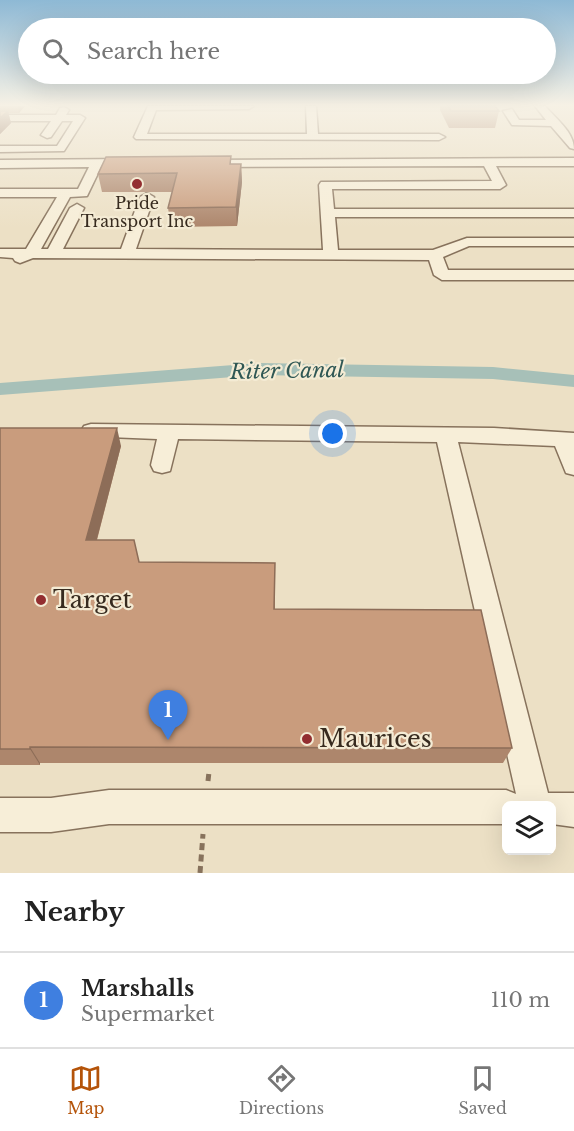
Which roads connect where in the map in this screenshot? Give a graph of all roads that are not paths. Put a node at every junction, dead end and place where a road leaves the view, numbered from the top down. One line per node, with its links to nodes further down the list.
1 (40, 147): 8 (street)
2 (488, 162): 3 (street); 6 (street); 9 (street)
3 (574, 162)
4 (97, 163): 5 (street); 8 (street); 11 (street)
5 (144, 163)
6 (192, 163)
7 (0, 164): 8 (street)
8 (29, 164)
9 (418, 185): 14 (street); 15 (street)
10 (0, 193): 11 (street)
11 (66, 193): 19 (street)
12 (147, 197): 21 (street)
13 (77, 208): 20 (street)
14 (328, 213): 15 (street); 22 (street)
15 (428, 213): 16 (street)
16 (574, 213)
17 (574, 242): 23 (street)
18 (0, 253): 19 (street)
19 (31, 253): 20 (street); 24 (street)
20 (53, 254): 21 (street)
21 (127, 254): 22 (street)
22 (331, 255): 23 (street)
23 (435, 255): 25 (street)
24 (0, 267)
25 (574, 275)
26 (68, 431): 27 (street)
27 (169, 431): 28 (street); 30 (street)
28 (446, 435): 29 (street); 32 (street)
29 (569, 440): 31 (street)
30 (162, 465)
31 (574, 467)
32 (534, 801)
33 (502, 807): 36 (street)
34 (556, 808): 35 (street)
35 (574, 810)
36 (0, 815)

